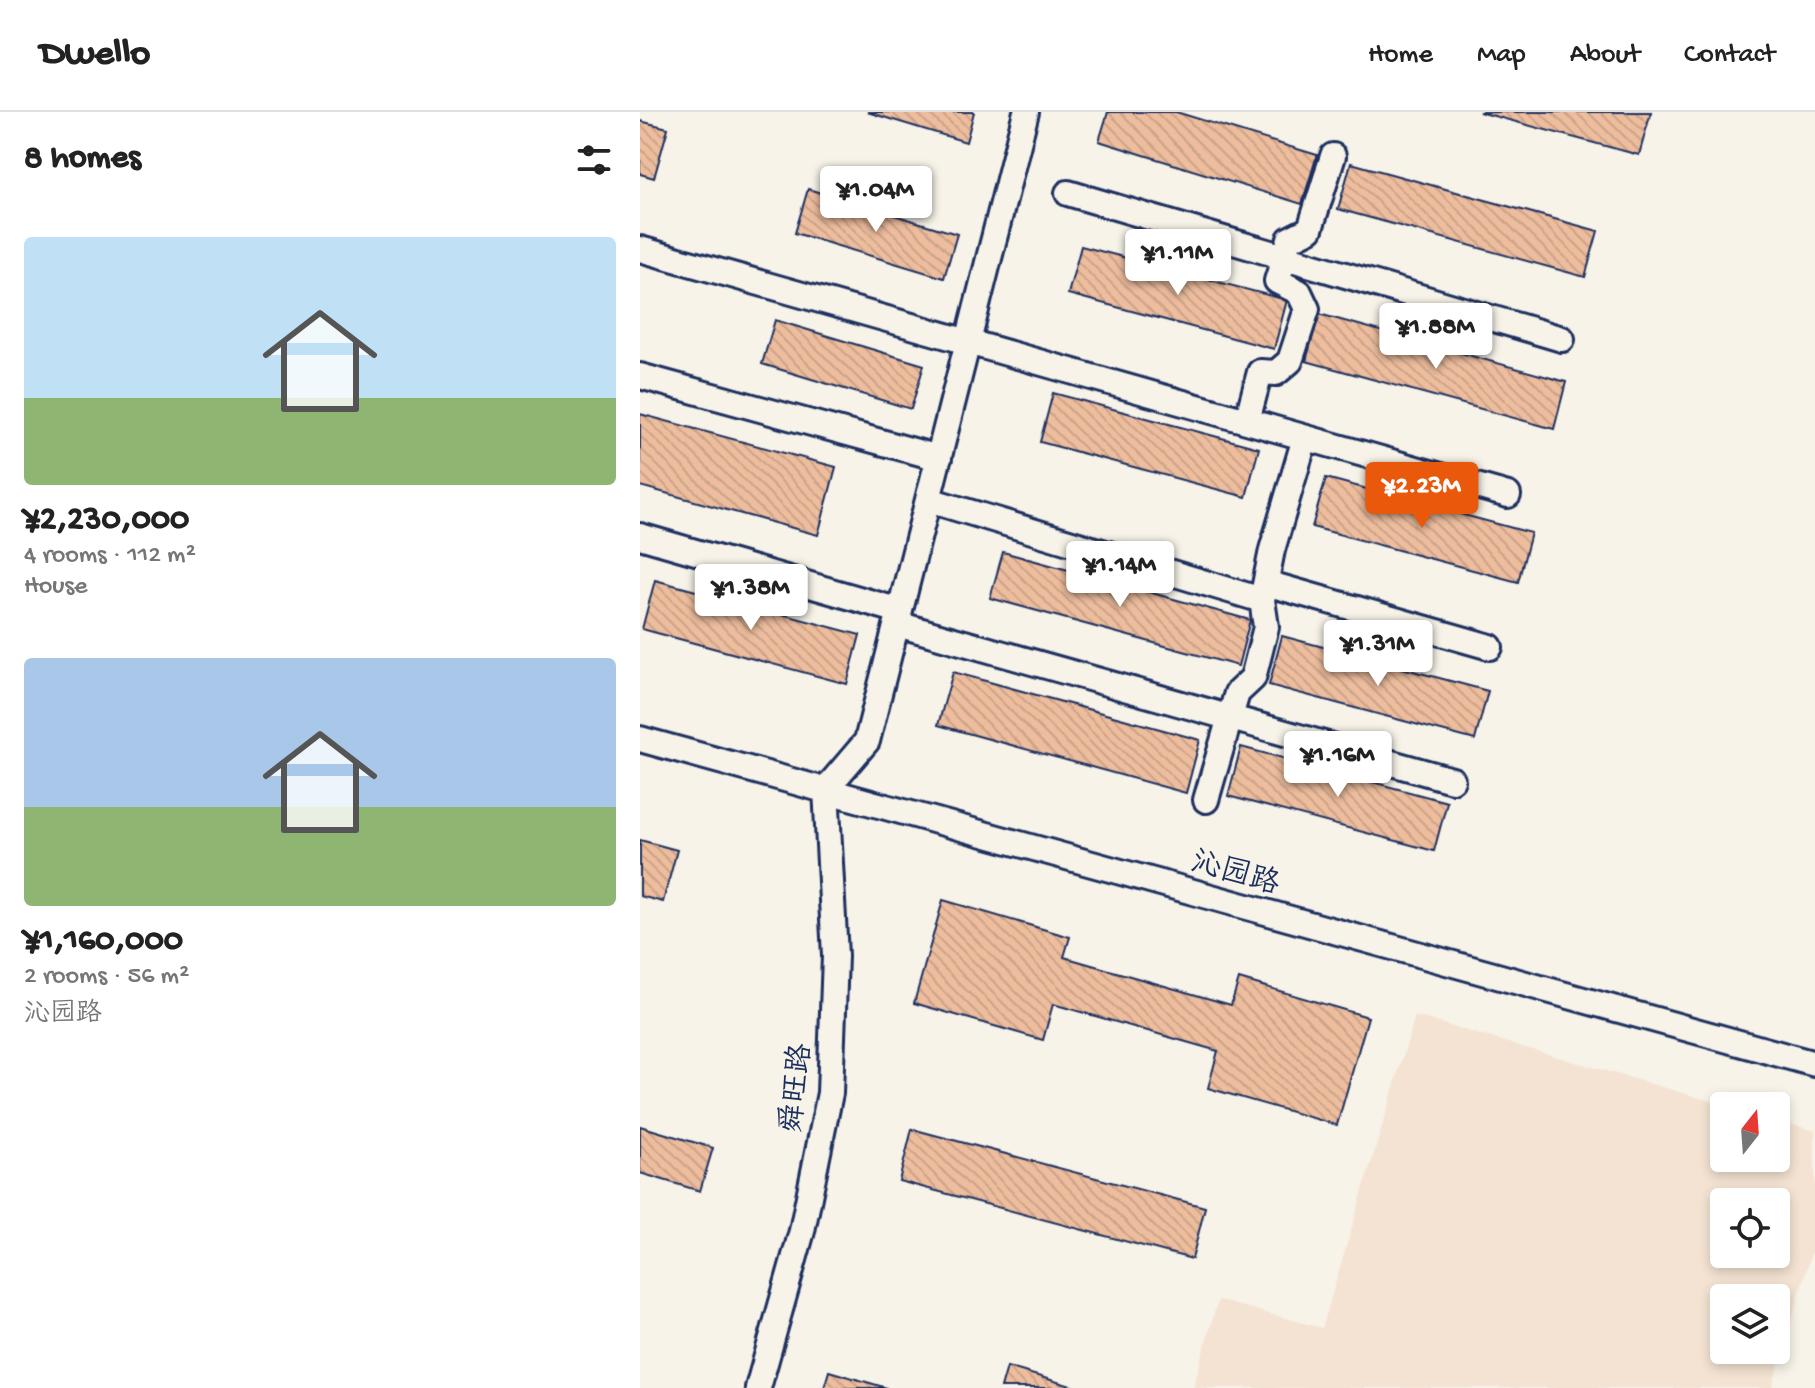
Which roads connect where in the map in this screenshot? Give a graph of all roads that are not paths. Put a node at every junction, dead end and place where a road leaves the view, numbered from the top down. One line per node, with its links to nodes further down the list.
1 (1026, 112): 7 (street)
2 (1333, 156): 5 (street)
3 (1068, 193): 5 (street)
4 (640, 249): 7 (street)
5 (1284, 257): 6 (street); 9 (street)
6 (1562, 339)
7 (968, 342): 9 (street); 11 (street)
8 (640, 376): 11 (street)
9 (1247, 421): 10 (street)
10 (1305, 438): 12 (street); 15 (street)
11 (939, 458): 13 (street)
12 (1508, 495)
13 (929, 500): 15 (street); 16 (street)
14 (640, 536): 16 (street)
15 (1264, 592): 17 (street); 18 (street)
16 (898, 618): 18 (street); 21 (street)
17 (1490, 647)
18 (1230, 718): 20 (street); 22 (street)
19 (640, 739): 21 (street, 沁园路)
20 (1452, 780)
21 (826, 789): 23 (street, 沁园路); 24 (street, 舜旺路)
22 (1206, 800)
23 (1815, 1064)
24 (758, 1388)

